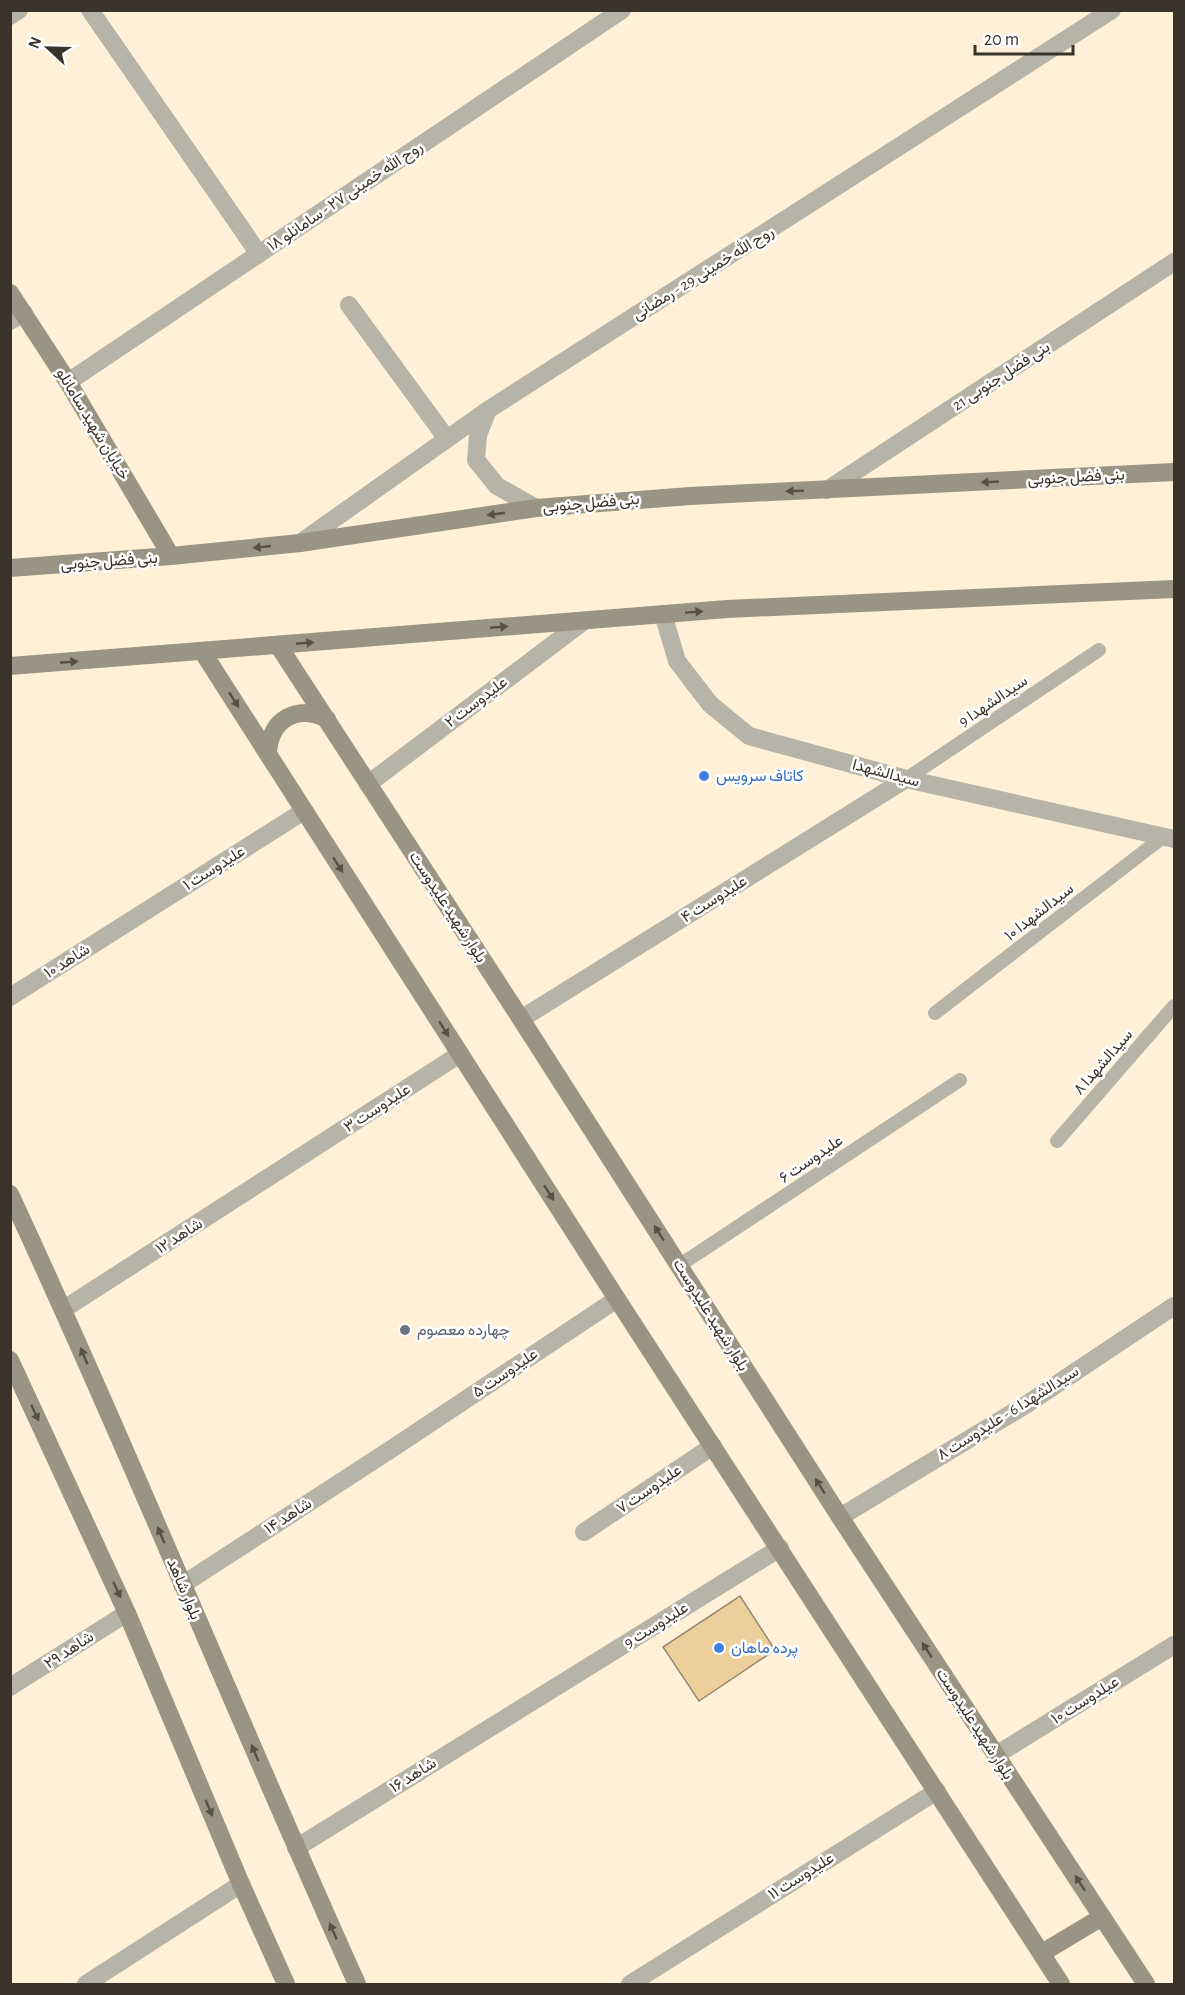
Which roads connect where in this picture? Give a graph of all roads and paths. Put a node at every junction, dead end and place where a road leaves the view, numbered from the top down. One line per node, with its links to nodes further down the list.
1 (19, 10): 5 (street)
2 (90, 10): 6 (street)
3 (622, 10): 6 (street, روح الله خمینی ۲۷ - سامانلو ۱۸)
4 (1112, 10): 12 (street, روح الله خمینی 29 - رمضانی)
5 (10, 16)
6 (259, 254): 11 (street, روح الله خمینی ۲۷ - سامانلو ۱۸)
7 (1174, 262): 15 (street, بنی فضل جنوبی 21)
8 (10, 293): 10 (main road, خیابان شهید سامانلو)
9 (348, 305): 13 (street)
10 (17, 317): 11 (main road, خیابان شهید سامانلو)
11 (68, 382): 18 (main road, خیابان شهید سامانلو)
12 (488, 410): 13 (street, روح الله خمینی 29 - رمضانی); 16 (street)
13 (447, 440): 17 (street, روح الله خمینی 29 - رمضانی)
14 (1174, 472): 15 (main road, بنی فضل جنوبی, one-way to 15)
15 (826, 490): 16 (main road, بنی فضل جنوبی, one-way to 16)
16 (536, 508): 17 (main road, بنی فضل جنوبی, one-way to 17)
17 (300, 543): 18 (main road, بنی فضل جنوبی, one-way to 18)
18 (171, 556): 19 (main road, بنی فضل جنوبی)
19 (10, 568)
20 (1174, 590): 21 (main road, one-way to 20)
21 (663, 614): 22 (main road); 29 (street, سیدالشهدا)
22 (584, 621): 23 (main road, one-way to 22); 30 (street, علیدوست ۲)
23 (278, 645): 25 (main road); 27 (main road, بلوار شهید علیدوست)
24 (1099, 650): 29 (lane, سیدالشهدا 9)
25 (202, 651): 26 (main road, one-way to 25); 28 (main road, one-way to 28)
26 (10, 666)
27 (327, 719): 28 (main road); 30 (main road, بلوار شهید علیدوست)
28 (268, 753): 31 (main road)
29 (906, 779): 32 (street, سیدالشهدا); 37 (street, علیدوست ۴)
30 (368, 784): 37 (main road, بلوار شهید علیدوست)
31 (304, 811): 33 (street, علیدوست ۱); 38 (main road, one-way to 38)
32 (1169, 838): 36 (lane, سیدالشهدا ۱۰)
33 (124, 925): 34 (street, شاهد ۱۰)
34 (10, 997)
35 (1174, 1006): 40 (lane, سیدالشهدا ۸)
36 (935, 1013)
37 (522, 1019): 43 (main road, بلوار شهید علیدوست, one-way to 37)
38 (460, 1054): 41 (street, علیدوست ۳); 44 (main road, one-way to 44)
39 (960, 1080): 43 (lane, علیدوست ۶)
40 (1057, 1141)
41 (294, 1162): 46 (street, شاهد ۱۲)
42 (10, 1194): 46 (main road, بلوار شاهد)
43 (680, 1265): 50 (main road, بلوار شهید علیدوست, one-way to 43)
44 (617, 1299): 48 (main road); 49 (street, علیدوست ۵)
45 (1174, 1305): 50 (street, سیدالشهدا 6 - علیدوست ۸)
46 (64, 1310): 53 (main road, بلوار شاهد, one-way to 46)
47 (10, 1360): 54 (main road, one-way to 54)
48 (713, 1446): 51 (street, علیدوست ۷); 52 (main road)
49 (393, 1448): 53 (street, شاهد ۱۴)
50 (840, 1517): 58 (main road, بلوار شهید علیدوست, one-way to 50)
51 (584, 1532)
52 (780, 1548): 57 (street, علیدوست 9); 59 (main road)
53 (182, 1585): 60 (main road, بلوار شاهد, one-way to 53)
54 (127, 1613): 56 (street, شاهد ۲۹); 61 (main road, one-way to 61)
55 (1174, 1645): 58 (street, عیلدوست ۱۰)
56 (10, 1687)
57 (531, 1703): 60 (street, شاهد ۱۶)
58 (996, 1755): 62 (main road, بلوار شهید علیدوست, one-way to 58)
59 (937, 1791): 63 (main road); 67 (street, علیدوست ۱۱)
60 (296, 1848): 66 (main road, بلوار شاهد, one-way to 60)
61 (241, 1884): 64 (street); 65 (main road)
62 (1102, 1917): 63 (main road); 69 (main road, بلوار شهید علیدوست)
63 (1041, 1953): 68 (main road)
64 (86, 1984)
65 (286, 1984)
66 (357, 1984)
67 (630, 1984)
68 (1062, 1984)
69 (1146, 1984)

